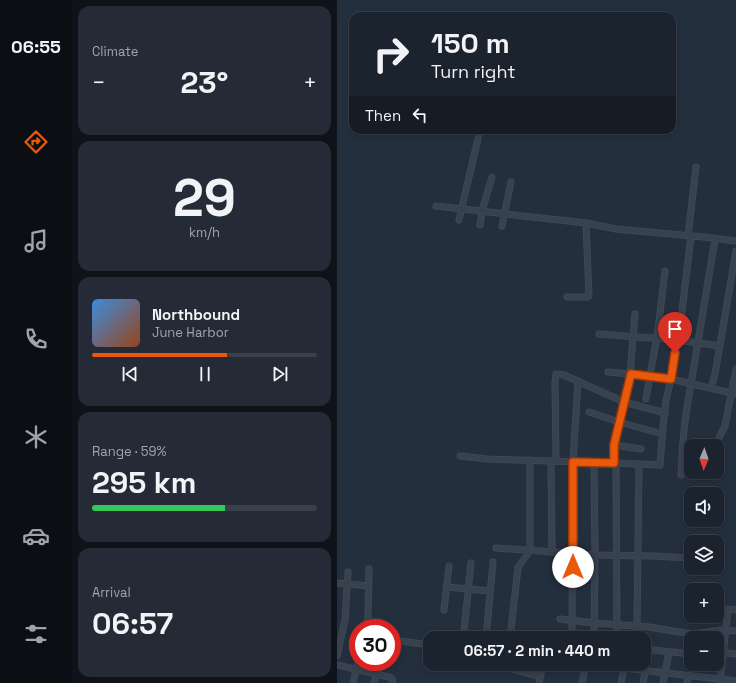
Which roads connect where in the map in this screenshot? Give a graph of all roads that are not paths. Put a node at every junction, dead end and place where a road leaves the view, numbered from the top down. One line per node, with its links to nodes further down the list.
1 (479, 134): 6 (street)
2 (696, 167): 13 (street)
3 (492, 177): 7 (street)
4 (511, 182): 8 (street)
5 (436, 206): 6 (street)
6 (461, 209): 7 (street); 9 (street)
7 (482, 211): 8 (street); 11 (street)
8 (504, 214): 10 (street); 12 (street)
9 (459, 220)
10 (586, 224): 13 (street); 18 (street)
11 (480, 225)
12 (502, 226)
13 (689, 236): 14 (street); 23 (street)
14 (715, 239): 15 (street); 24 (street)
15 (736, 241)
16 (736, 251): 25 (street)
17 (665, 271): 22 (street)
18 (567, 297)
19 (635, 314): 21 (street)
20 (599, 334): 21 (street)
21 (634, 336): 22 (street); 28 (street)
22 (657, 338): 23 (street); 29 (street)
23 (677, 340): 24 (street); 30 (street)
24 (698, 342): 25 (street); 32 (street)
25 (720, 346): 33 (street)
26 (736, 369): 34 (street)
27 (608, 372): 28 (street)
28 (631, 374): 29 (street); 35 (street)
29 (650, 376): 30 (street); 36 (street)
30 (671, 379): 32 (street); 38 (street)
31 (578, 381): 35 (street); 46 (street); 47 (street)
32 (691, 384): 33 (street); 51 (street)
33 (711, 388): 34 (street)
34 (734, 394): 41 (street)
35 (624, 400): 38 (street); 39 (street)
36 (646, 400)
37 (589, 412): 39 (street)
38 (665, 413): 40 (street)
39 (619, 422): 40 (street); 42 (street)
40 (662, 434): 50 (street)
41 (718, 439)
42 (614, 445): 43 (street); 49 (street)
43 (641, 449)
44 (460, 456): 45 (street)
45 (530, 460): 46 (street); 53 (street)
46 (554, 461): 47 (street); 54 (street)
47 (573, 462): 48 (street); 55 (street)
48 (594, 463): 49 (street); 56 (street)
49 (615, 463): 50 (street); 57 (street)
50 (639, 465): 58 (street)
51 (681, 475)
52 (496, 548): 53 (street)
53 (530, 551): 54 (street); 82 (street)
54 (552, 552): 55 (street)
55 (574, 554): 56 (street); 75 (street)
56 (595, 555): 57 (street); 76 (street)
57 (617, 555): 58 (street); 77 (street)
58 (639, 556): 59 (street); 78 (street)
59 (684, 558)
60 (493, 562): 70 (street)
61 (471, 563): 69 (street)
62 (449, 566): 68 (street)
63 (369, 569): 67 (street)
64 (348, 572): 66 (street)
65 (337, 583): 66 (street)
66 (347, 584): 67 (street); 95 (street)
67 (369, 586): 73 (street)
68 (447, 587): 69 (street); 71 (street)
69 (468, 589): 70 (street); 80 (street)
70 (490, 591): 81 (street)
71 (444, 610)
72 (736, 610): 79 (street)
73 (368, 619)
74 (560, 619): 75 (street)
75 (573, 621): 76 (street); 83 (street)
76 (595, 623): 77 (street); 84 (street)
77 (617, 624): 78 (street); 85 (street)
78 (637, 626): 79 (street)
79 (726, 630): 86 (street); 87 (street)
80 (464, 631)
81 (487, 631)
82 (511, 631)
83 (572, 631)
84 (594, 631)
85 (617, 631)
86 (736, 631)
87 (724, 637)
88 (401, 641): 89 (street)
89 (423, 644)
90 (651, 650): 91 (street)
91 (669, 652): 93 (street); 105 (street)
92 (724, 652): 94 (street)
93 (684, 653)
94 (736, 654)
95 (337, 656)
96 (337, 665): 97 (street)
97 (349, 668)
98 (356, 671): 111 (street)
99 (360, 671): 106 (street)
100 (377, 671): 106 (street)
101 (518, 671): 108 (street)
102 (584, 671): 114 (street)
103 (623, 671): 115 (street)
104 (645, 671): 105 (street); 116 (street)
105 (665, 673): 107 (street); 117 (street)
106 (376, 675): 112 (street); 113 (street)
107 (688, 676): 109 (street); 118 (street)
108 (540, 680)
109 (720, 681): 110 (street)
110 (736, 681)
111 (353, 683)
112 (374, 683)
113 (393, 683)
114 (582, 683)
115 (621, 683)
116 (643, 683)
117 (663, 683)
118 (687, 683)

